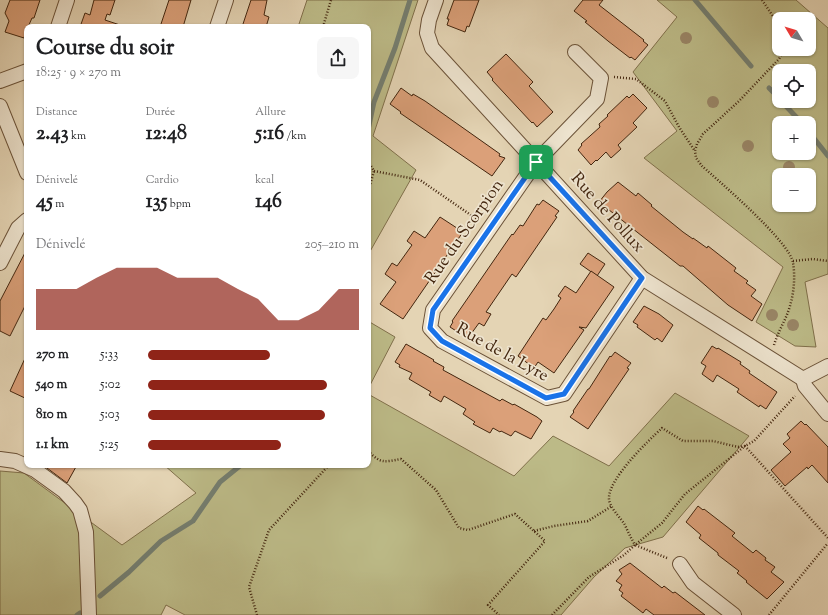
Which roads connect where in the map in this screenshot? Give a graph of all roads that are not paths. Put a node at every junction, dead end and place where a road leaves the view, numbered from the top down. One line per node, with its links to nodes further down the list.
1 (67, 0): 4 (street)
2 (226, 0): 5 (street)
3 (436, 0): 10 (street, Rue de Pollux)
4 (59, 24)
5 (218, 24)
6 (575, 52): 10 (street, Rue du Scorpion)
7 (24, 72): 8 (street)
8 (0, 81)
9 (0, 106): 11 (street)
10 (536, 162): 14 (street, Rue de Pollux); 15 (street, Rue du Scorpion)
11 (24, 166)
12 (24, 223): 13 (street)
13 (0, 262)
14 (642, 278): 15 (street, Rue de la Lyre); 17 (street, Rue de Pollux)
15 (430, 328)
16 (828, 366): 17 (street)
17 (804, 382): 18 (street, Rue de Pollux)
18 (828, 414)
19 (0, 459): 20 (street)
20 (24, 465)
21 (31, 468): 23 (street)
22 (680, 564): 24 (street)
23 (89, 615)
24 (734, 615)

